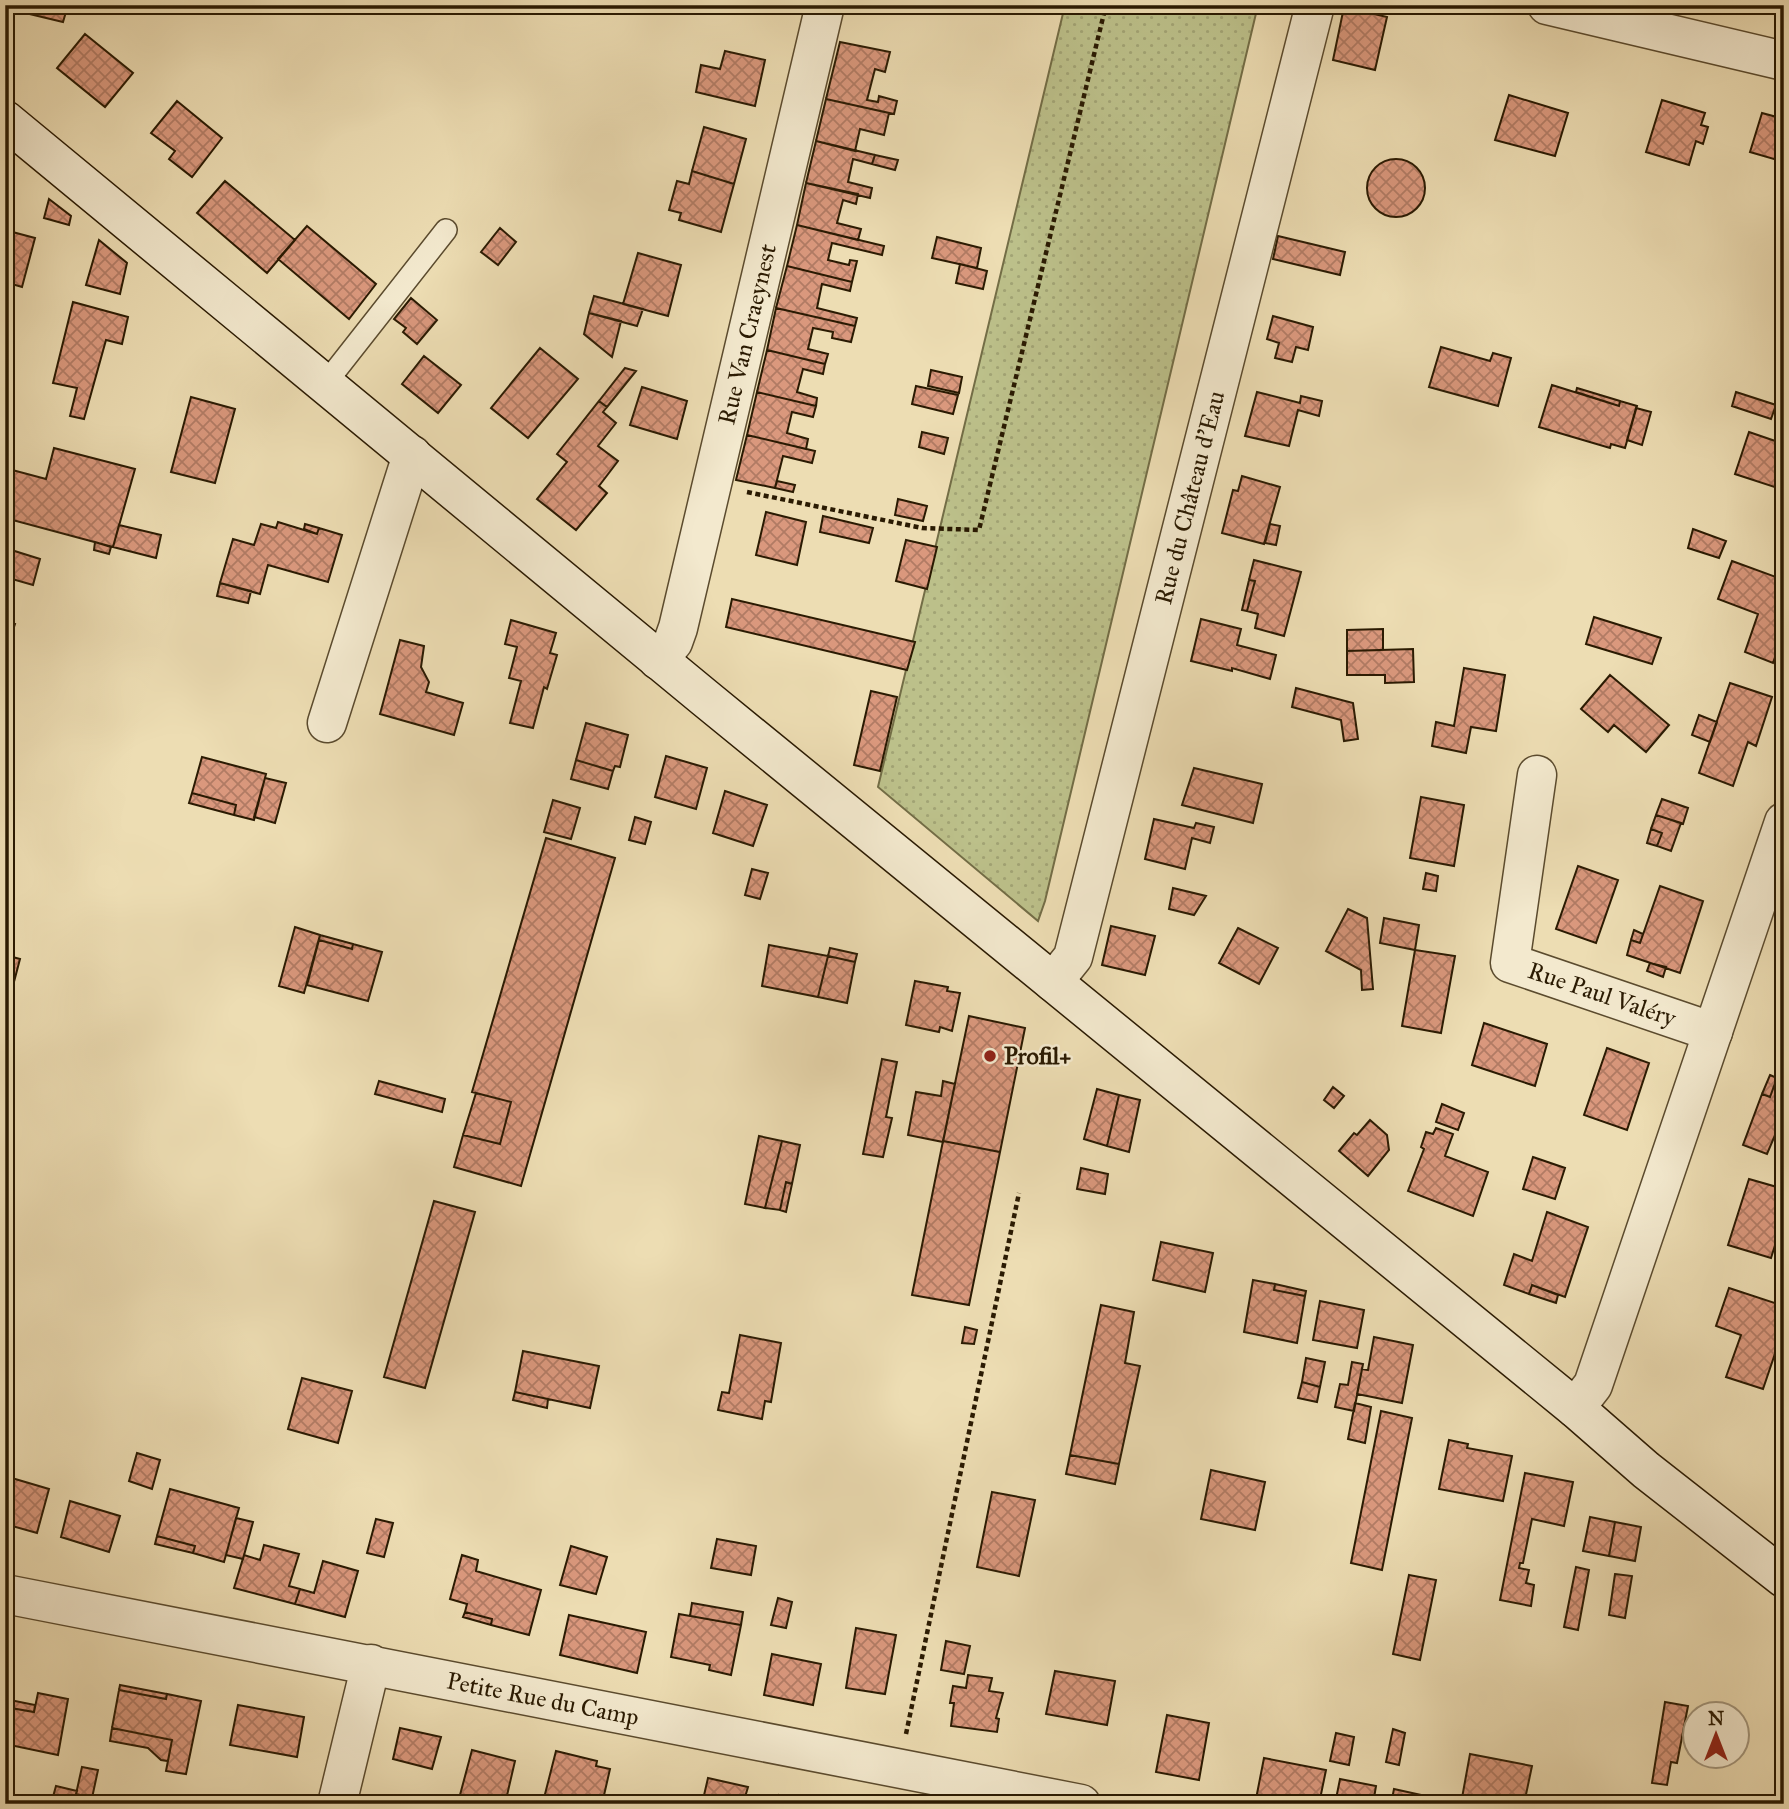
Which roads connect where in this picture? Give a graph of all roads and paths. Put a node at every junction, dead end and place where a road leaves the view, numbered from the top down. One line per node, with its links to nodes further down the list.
1 (825, 5): 10 (street, Rue Van Craeynest)
2 (1106, 5): 10 (path)
3 (1315, 5): 15 (street, Rue du Château d'Eau)
4 (1547, 5): 5 (street)
5 (1784, 61)
6 (5, 120): 8 (street)
7 (446, 230): 8 (lane)
8 (325, 384): 9 (street)
9 (412, 455): 11 (street); 12 (street)
10 (712, 484): 11 (street, Rue Van Craeynest)
11 (659, 660): 15 (street)
12 (327, 723)
13 (1537, 775): 16 (street, Rue Paul Valéry)
14 (1784, 822): 16 (street)
15 (1053, 982): 18 (street)
16 (1713, 1032): 18 (street)
17 (1019, 1193): 22 (path)
18 (1575, 1408): 19 (street)
19 (1784, 1578)
20 (5, 1594): 21 (street, Petite Rue du Camp)
21 (371, 1664): 22 (street, Petite Rue du Camp); 23 (street)
22 (898, 1768): 24 (street, Petite Rue du Camp)
23 (337, 1804)
24 (1081, 1804)

